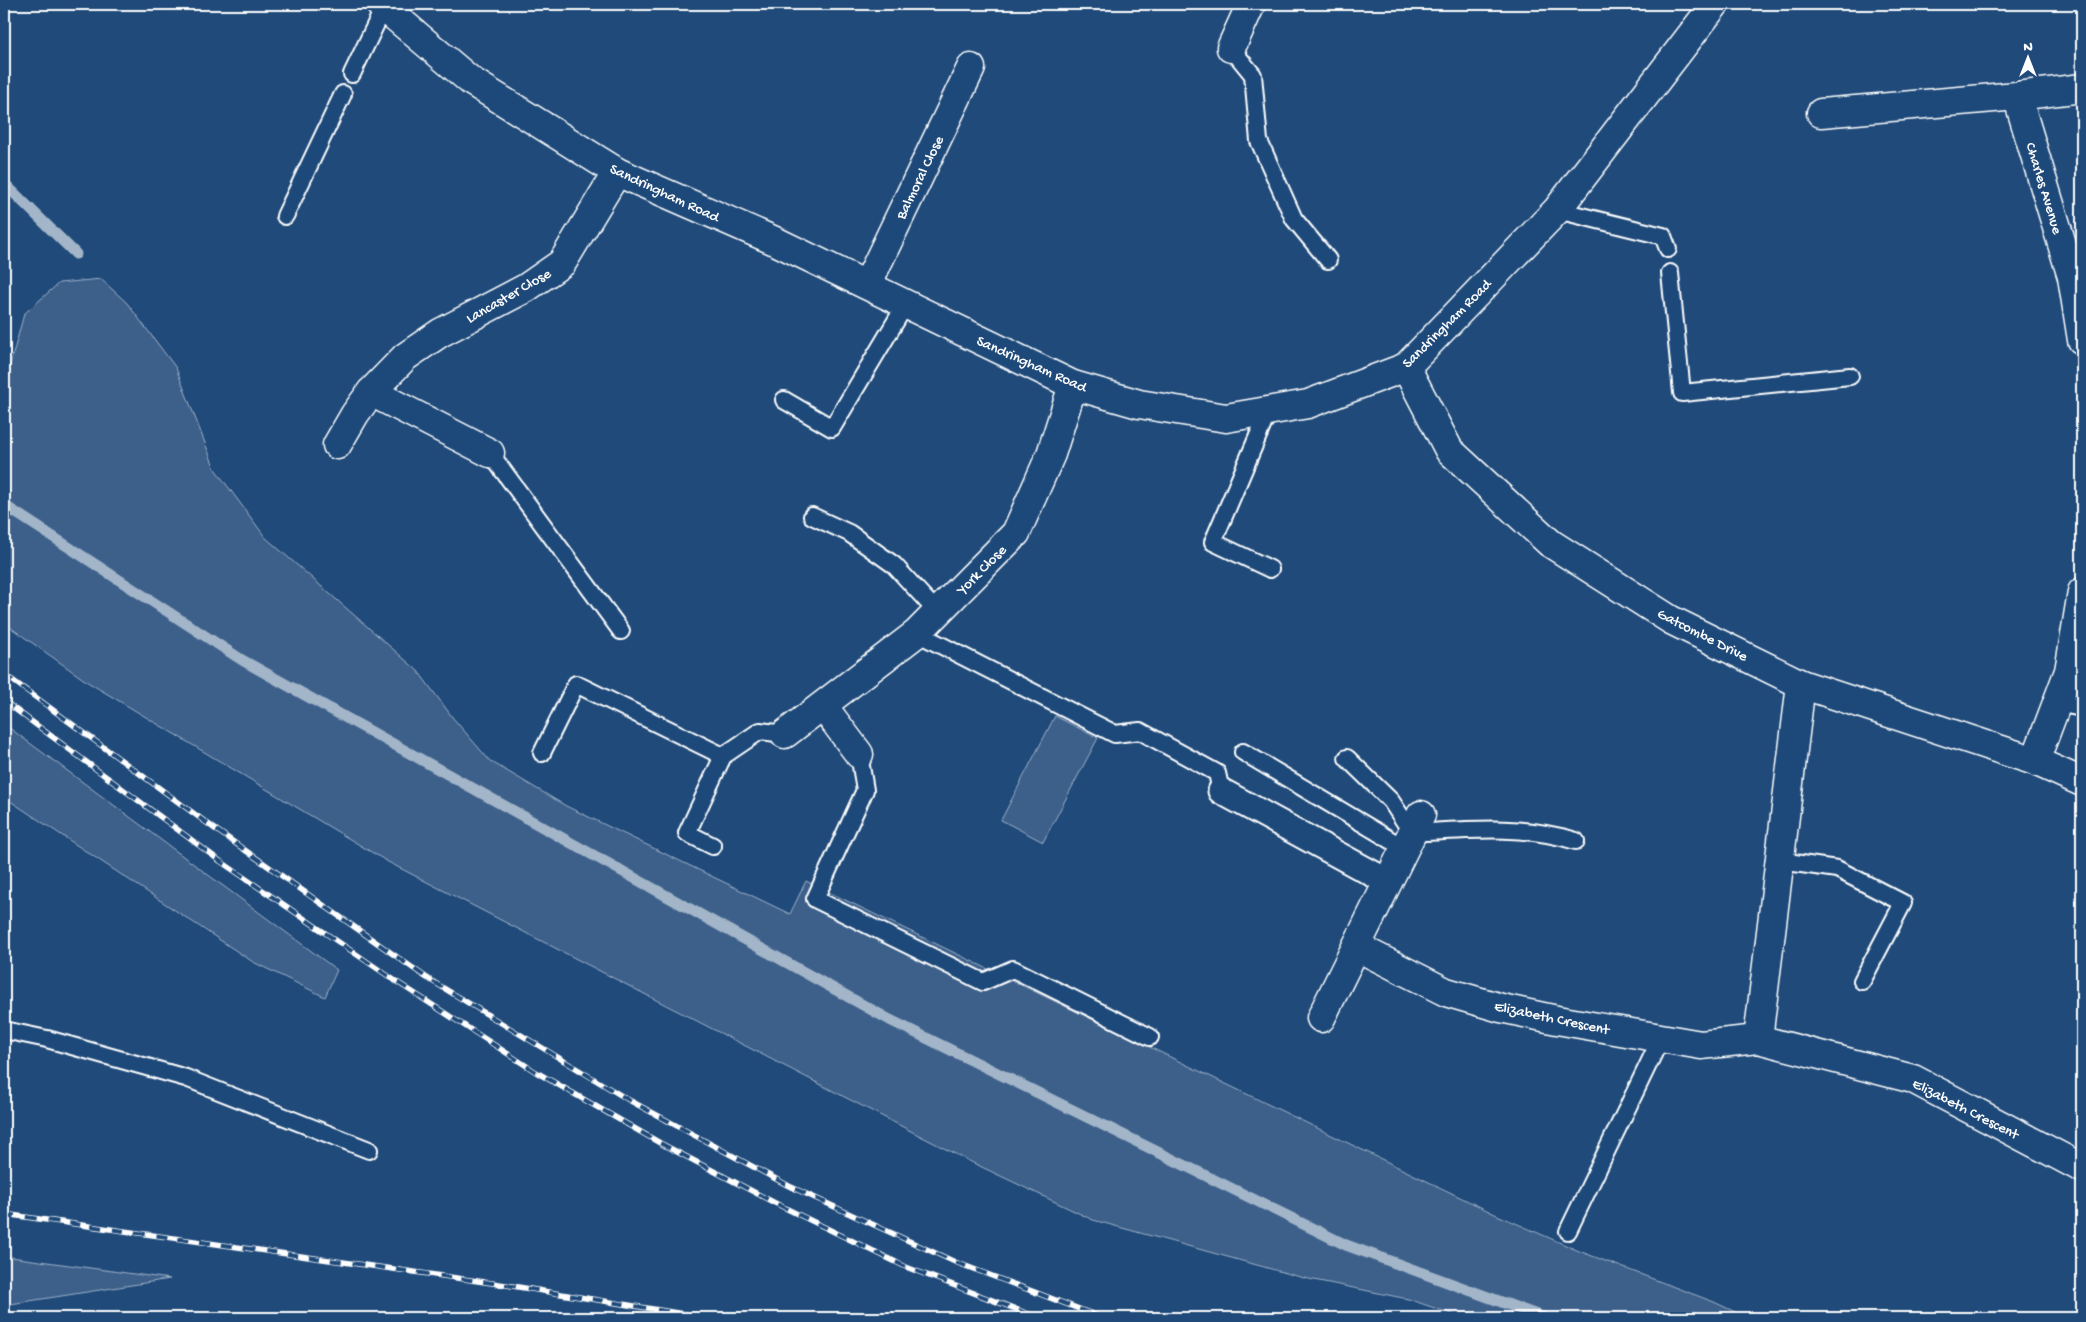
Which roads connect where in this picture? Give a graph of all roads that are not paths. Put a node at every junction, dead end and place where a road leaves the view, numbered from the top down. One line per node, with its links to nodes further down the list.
1 (1252, 4): 4 (street)
2 (1716, 4): 12 (street, Sandringham Road)
3 (382, 6): 6 (lane); 11 (street, Sandringham Road)
4 (1231, 48): 15 (lane)
5 (971, 68): 17 (street, Balmoral Close)
6 (352, 74)
7 (2082, 88): 9 (street)
8 (343, 94): 13 (lane)
9 (2017, 96): 10 (street); 19 (street, Charles Avenue)
10 (1821, 113)
11 (617, 172): 17 (street, Sandringham Road); 23 (street, Lancaster Close)
12 (1557, 210): 14 (lane); 20 (street, Sandringham Road)
13 (285, 216)
14 (1668, 249)
15 (1328, 260)
16 (1670, 273): 21 (lane)
17 (866, 285): 18 (street, Sandringham Road)
18 (906, 304): 22 (street, Sandringham Road); 24 (lane)
19 (2082, 340)
20 (1406, 367): 25 (street, Sandringham Road); 34 (street, Gatcombe Drive)
21 (1850, 376)
22 (1073, 386): 25 (street, Sandringham Road); 31 (street, York Close)
23 (371, 392): 26 (street, Lancaster Close); 27 (street)
24 (784, 400)
25 (1270, 410): 29 (lane)
26 (337, 445)
27 (490, 453): 32 (lane)
28 (812, 516): 31 (lane)
29 (1270, 569)
30 (2082, 592): 35 (street)
31 (938, 613): 33 (street, York Close)
32 (621, 631)
33 (917, 633): 36 (street, York Close); 45 (lane)
34 (1801, 684): 43 (street, Gatcombe Drive); 49 (street)
35 (2069, 705): 43 (street)
36 (824, 706): 37 (street, York Close); 40 (street)
37 (785, 734): 41 (lane)
38 (1243, 752): 46 (lane)
39 (542, 753): 41 (lane)
40 (859, 754): 55 (lane)
41 (723, 756): 48 (lane)
42 (1347, 758): 46 (lane)
43 (2035, 761): 44 (street, Gatcombe Drive)
44 (2082, 782)
45 (1221, 791): 50 (street)
46 (1412, 832): 47 (lane); 50 (street)
47 (1576, 840)
48 (713, 846)
49 (1780, 861): 52 (lane); 57 (street)
50 (1388, 882): 51 (street)
51 (1357, 947): 53 (street); 56 (street, Elizabeth Crescent)
52 (1862, 980)
53 (1321, 1018)
54 (4, 1030): 58 (lane)
55 (1150, 1036)
56 (1661, 1038): 57 (street, Elizabeth Crescent); 60 (lane)
57 (1758, 1039): 59 (street, Elizabeth Crescent)
58 (368, 1150)
59 (2082, 1168)
60 (1568, 1230)

